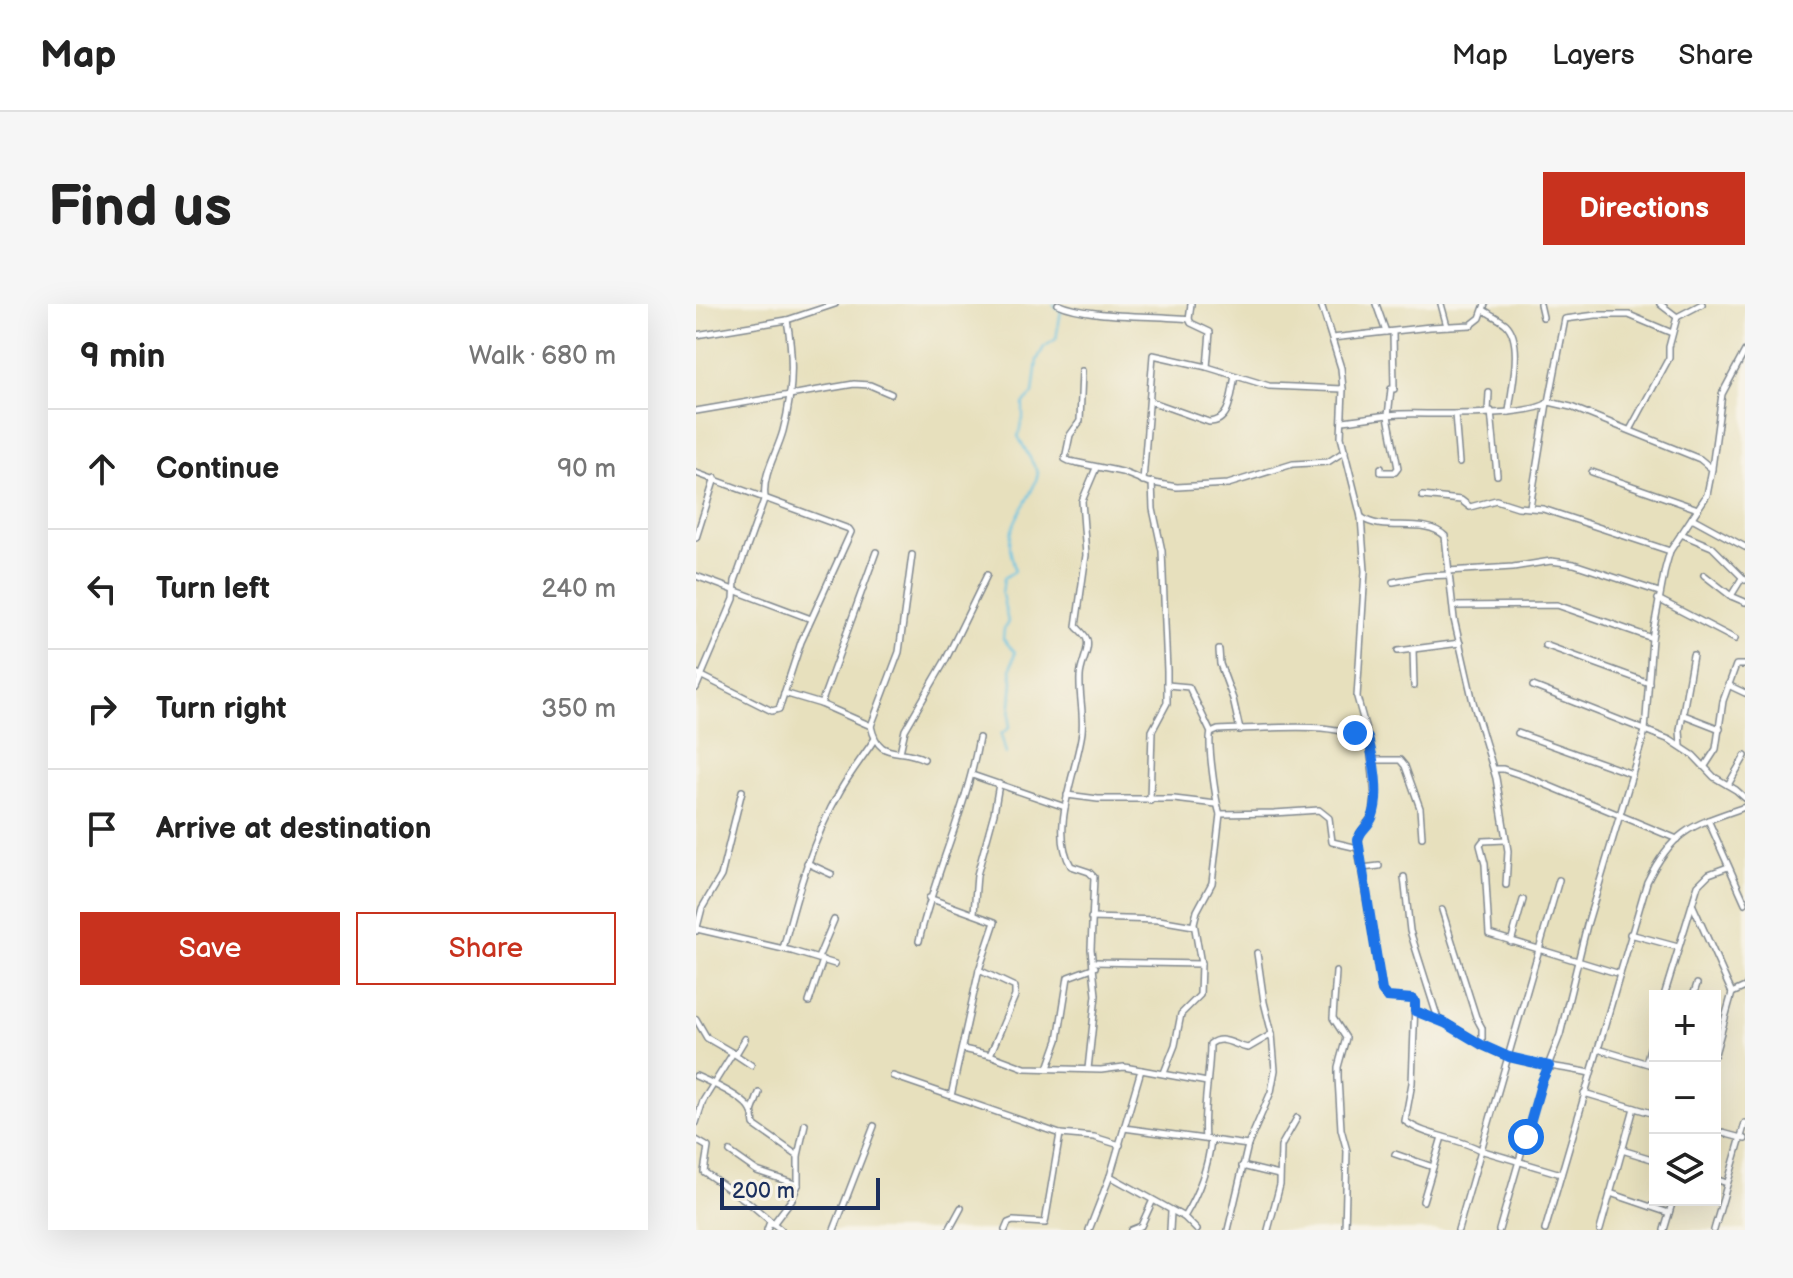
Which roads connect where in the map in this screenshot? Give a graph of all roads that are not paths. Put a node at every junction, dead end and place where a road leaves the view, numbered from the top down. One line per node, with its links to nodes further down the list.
1 (835, 304): 14 (street)
2 (1058, 304): 13 (street)
3 (1191, 304): 13 (street)
4 (1321, 304): 19 (street)
5 (1376, 304): 16 (street)
6 (1441, 304): 15 (street)
7 (1540, 304): 11 (street)
8 (1660, 304): 12 (street)
9 (1702, 304): 12 (street)
10 (1485, 307): 15 (street); 32 (street)
11 (1543, 317)
12 (1677, 317): 17 (street)
13 (1189, 319): 21 (street)
14 (787, 320): 18 (street); 25 (street)
15 (1447, 326): 16 (street)
16 (1389, 332): 19 (street); 34 (street)
17 (1672, 333): 29 (street); 36 (street)
18 (696, 335)
19 (1332, 338): 24 (street)
20 (1745, 351): 41 (street)
21 (1207, 367): 23 (street); 28 (street)
22 (1082, 371): 39 (street)
23 (1235, 376): 24 (street); 28 (street)
24 (1343, 389): 35 (street)
25 (790, 393): 27 (street); 30 (street); 49 (street)
26 (1489, 393): 31 (street)
27 (891, 394)
28 (1150, 401): 46 (street)
29 (1548, 402): 32 (street); 36 (street); 50 (street)
30 (696, 411)
31 (1490, 411): 32 (street); 33 (street); 44 (street)
32 (1509, 412)
33 (1455, 414): 34 (street); 38 (street)
34 (1388, 416): 35 (street); 40 (street)
35 (1343, 421): 37 (street)
36 (1630, 430): 41 (street)
37 (1345, 451): 47 (street); 52 (street)
38 (1459, 463)
39 (1096, 468): 46 (street); 115 (street)
40 (1381, 468)
41 (1712, 469): 51 (street)
42 (1592, 472): 51 (street)
43 (696, 473): 45 (street)
44 (1497, 475)
45 (715, 478): 49 (street); 57 (street)
46 (1143, 481): 47 (street)
47 (1152, 482): 85 (street)
48 (1422, 496): 50 (street)
49 (765, 497): 68 (street); 73 (street)
50 (1530, 507): 59 (street)
51 (1698, 509): 53 (street)
52 (1361, 517): 54 (street); 55 (street)
53 (1692, 518): 56 (street); 58 (street)
54 (1368, 522): 55 (street); 62 (street)
55 (1360, 526): 101 (street)
56 (1681, 534): 59 (street); 66 (street)
57 (696, 538)
58 (1745, 547)
59 (1670, 551): 69 (street)
60 (876, 552): 92 (street)
61 (912, 555): 94 (street)
62 (1449, 573): 67 (street); 69 (street); 72 (street)
63 (987, 575): 104 (street)
64 (1704, 575): 70 (street)
65 (696, 576): 68 (street)
66 (1744, 579): 70 (street)
67 (1393, 582)
68 (735, 591): 73 (street); 83 (street)
69 (1659, 596): 74 (street); 75 (street)
70 (1731, 596): 71 (street)
71 (1745, 602)
72 (1453, 606): 74 (street); 76 (street)
73 (811, 619): 90 (street)
74 (1652, 638): 84 (street)
75 (1735, 639)
76 (1460, 643): 78 (street); 109 (street)
77 (1545, 645): 84 (street)
78 (1413, 649): 80 (street); 87 (street)
79 (1219, 650): 96 (street)
80 (1398, 651)
81 (1693, 655): 93 (street)
82 (1745, 665): 86 (street)
83 (699, 675): 89 (street); 90 (street)
84 (1649, 683): 97 (street)
85 (1167, 685): 98 (street); 117 (street)
86 (1728, 685): 91 (street); 95 (street)
87 (1414, 686)
88 (1533, 686): 97 (street)
89 (696, 688)
90 (784, 693): 92 (street)
91 (1745, 693)
92 (821, 704): 94 (street)
93 (1684, 715): 95 (street); 103 (street)
94 (871, 726): 102 (street)
95 (1720, 729): 108 (street)
96 (1240, 730): 98 (street); 101 (street)
97 (1645, 731): 103 (street); 110 (street)
98 (1211, 733): 118 (street)
99 (1518, 733): 110 (street)
100 (979, 738): 111 (street)
101 (1368, 738): 107 (street)
102 (874, 740): 104 (street); 128 (street)
103 (1681, 747): 108 (street)
104 (900, 752): 106 (street)
105 (1745, 756): 113 (street)
106 (924, 759)
107 (1372, 760): 124 (street); 127 (street)
108 (1705, 766): 113 (street)
109 (1494, 769): 121 (street); 126 (street)
110 (1632, 774): 121 (street)
111 (972, 775): 112 (street); 137 (street)
112 (999, 784): 119 (street); 142 (street)
113 (1728, 785): 116 (street)
114 (742, 791): 146 (street)
115 (1067, 795): 117 (street); 119 (street)
116 (1745, 798)
117 (1150, 801): 118 (street)
118 (1216, 804): 122 (street)
119 (1065, 807): 143 (street)
120 (1745, 807): 123 (street)
121 (1620, 813): 125 (street); 155 (street)
122 (1220, 814): 127 (street); 145 (street)
123 (1708, 820): 125 (street); 130 (street)
124 (1422, 837)
125 (1677, 839): 147 (street)
126 (1506, 840): 135 (street); 149 (street)
127 (1358, 848): 131 (street)
128 (807, 863): 132 (street); 151 (street)
129 (1379, 866): 131 (street)
130 (1728, 867): 136 (street); 140 (street)
131 (1362, 868): 168 (street)
132 (831, 874)
133 (1404, 877): 170 (street)
134 (1559, 880): 152 (street)
135 (1506, 885)
136 (1743, 895): 139 (street)
137 (929, 898): 142 (street); 148 (street)
138 (1523, 900): 149 (street)
139 (1745, 903)
140 (1692, 905): 150 (street); 166 (street)
141 (1442, 910): 174 (street)
142 (974, 913): 159 (street)
143 (1091, 918): 145 (street); 157 (street)
144 (834, 920): 154 (street)
145 (1194, 926): 158 (street)
146 (696, 930): 151 (street)
147 (1630, 934): 150 (street); 161 (street)
148 (919, 941)
149 (1511, 942): 152 (street)
150 (1678, 947): 164 (street)
151 (783, 949): 154 (street)
152 (1538, 951): 155 (street); 180 (street)
153 (1257, 953): 172 (street)
154 (820, 959): 156 (street); 167 (street)
155 (1577, 961): 161 (street); 184 (street)
156 (835, 964)
157 (1094, 964): 158 (street); 185 (street); 186 (street)
158 (1201, 964): 188 (street)
159 (979, 970): 175 (street); 179 (street)
160 (1336, 972): 250 (street)
161 (1620, 974): 176 (street)
162 (1697, 984): 165 (street)
163 (1745, 987): 166 (street)
164 (1666, 990)
165 (1695, 990)
166 (1732, 993): 171 (street)
167 (809, 1002)
168 (1415, 1011): 170 (street); 208 (street)
169 (696, 1019): 178 (street)
170 (1438, 1019): 174 (street)
171 (1721, 1032)
172 (1272, 1034): 192 (street); 213 (street)
173 (745, 1039): 178 (street)
174 (1482, 1045): 180 (street)
175 (963, 1049): 179 (street); 196 (street)
176 (1598, 1049): 181 (street); 189 (street)
177 (1649, 1052): 181 (street)
178 (734, 1053): 183 (street); 193 (street)
179 (990, 1055): 185 (street)
180 (1509, 1057): 184 (street); 214 (street)
181 (1646, 1063): 182 (street)
182 (1649, 1064)
183 (751, 1065)
184 (1549, 1066): 189 (street); 220 (street)
185 (1048, 1068): 186 (street)
186 (1088, 1069): 187 (street)
187 (1141, 1070): 188 (street); 205 (street)
188 (1164, 1073): 192 (street)
189 (1590, 1073): 195 (street)
190 (696, 1076): 193 (street)
191 (893, 1076): 196 (street)
192 (1207, 1082): 211 (street)
193 (714, 1083): 198 (street); 201 (street)
194 (759, 1093): 198 (street)
195 (1584, 1093): 197 (street); 223 (street)
196 (951, 1096): 207 (street)
197 (1634, 1108): 199 (street); 215 (street)
198 (752, 1112): 218 (street)
199 (1649, 1112)
200 (1297, 1118): 224 (street)
201 (696, 1123)
202 (1745, 1123): 209 (street)
203 (805, 1124): 218 (street)
204 (874, 1126): 241 (street)
205 (1124, 1128): 211 (street); 212 (street)
206 (1721, 1132): 209 (street)
207 (1060, 1134): 212 (street); 243 (street)
208 (1442, 1137): 214 (street); 222 (street)
209 (1743, 1138): 227 (street)
210 (696, 1140): 237 (street)
211 (1208, 1140): 213 (street); 236 (street)
212 (1120, 1145): 225 (street)
213 (1248, 1145): 221 (street)
214 (1480, 1150): 220 (street); 251 (street)
215 (1622, 1150): 219 (street); 229 (street)
216 (730, 1152): 228 (street)
217 (1395, 1154): 222 (street)
218 (798, 1156): 228 (street)
219 (1649, 1158)
220 (1518, 1162): 223 (street); 252 (street)
221 (1242, 1166): 224 (street); 248 (street)
222 (1433, 1167): 230 (street)
223 (1561, 1174): 253 (street)
224 (1279, 1175): 249 (street)
225 (1110, 1176): 231 (street); 238 (street)
226 (1721, 1181): 227 (street)
227 (1727, 1183): 256 (street)
228 (798, 1185): 237 (street)
229 (1610, 1193): 235 (street); 254 (street)
230 (1423, 1201)
231 (1152, 1202): 234 (street); 245 (street)
232 (1671, 1206): 235 (street)
233 (961, 1208): 242 (street)
234 (1171, 1212): 236 (street); 246 (street)
235 (1669, 1213): 255 (street)
236 (1184, 1217): 247 (street)
237 (772, 1223): 239 (street); 240 (street)
238 (1090, 1228): 244 (street)
239 (767, 1230)
240 (781, 1230)
241 (834, 1230)
242 (949, 1230)
243 (1005, 1230)
244 (1098, 1230)
245 (1131, 1230)
246 (1170, 1230)
247 (1197, 1230)
248 (1228, 1230)
249 (1268, 1230)
250 (1345, 1230)
251 (1458, 1230)
252 (1499, 1230)
253 (1545, 1230)
254 (1600, 1230)
255 (1664, 1230)
256 (1714, 1230)

